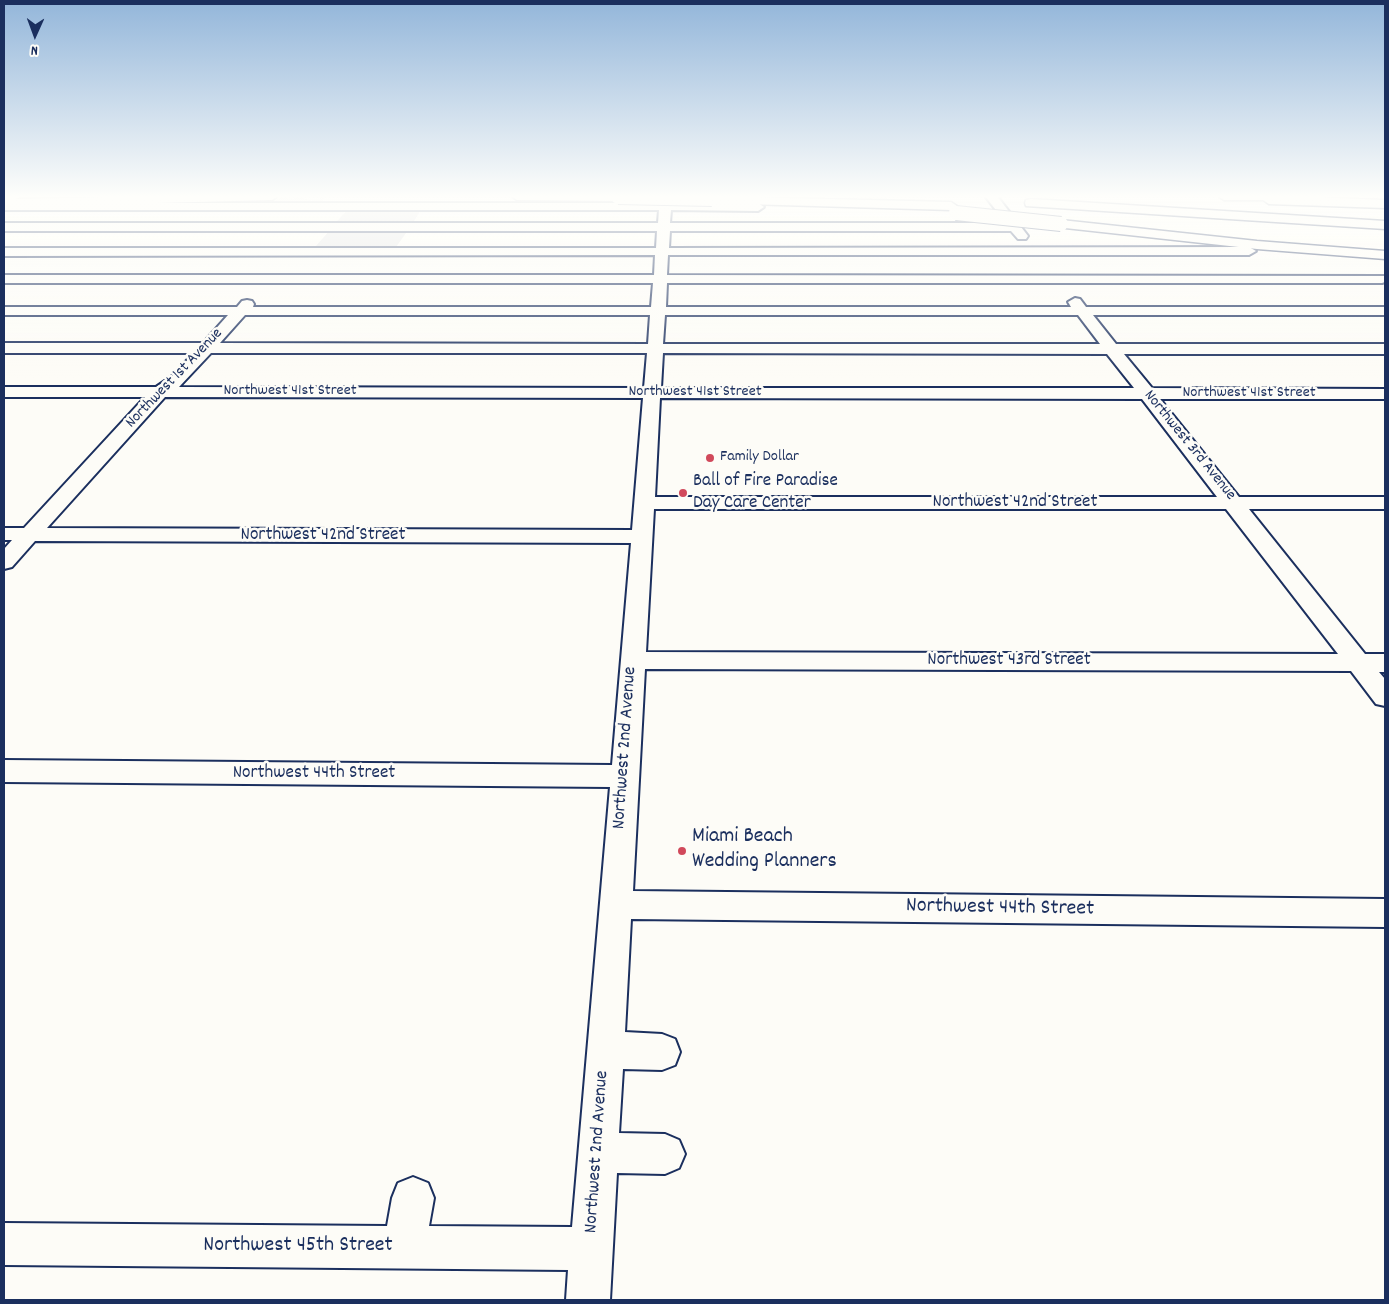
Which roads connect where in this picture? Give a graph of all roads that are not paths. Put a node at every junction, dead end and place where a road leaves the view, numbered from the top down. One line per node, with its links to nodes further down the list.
1 (289, 257): 5 (street, Northwest 1st Avenue)
2 (662, 257): 6 (street, Northwest 2nd Avenue)
3 (1039, 257): 7 (street, Northwest 3rd Avenue)
4 (4, 279): 5 (street)
5 (269, 279): 6 (street); 9 (street, Northwest 1st Avenue)
6 (660, 279): 7 (street); 11 (street, Northwest 2nd Avenue)
7 (1056, 279): 8 (street); 12 (street, Northwest 3rd Avenue)
8 (1382, 279)
9 (241, 310): 10 (street); 11 (street); 15 (street, Northwest 1st Avenue)
10 (4, 311)
11 (658, 311): 12 (street); 16 (street, Northwest 2nd Avenue)
12 (1082, 312): 13 (street); 17 (street, Northwest 3rd Avenue)
13 (1385, 312)
14 (4, 348): 15 (street)
15 (206, 348): 16 (street); 20 (street, Northwest 1st Avenue)
16 (655, 348): 17 (street); 21 (street, Northwest 2nd Avenue)
17 (1111, 349): 18 (street); 22 (street, Northwest 3rd Avenue)
18 (1385, 349)
19 (4, 392): 20 (street, Northwest 41st Street)
20 (160, 392): 21 (street, Northwest 41st Street); 28 (street, Northwest 1st Avenue)
21 (652, 393): 22 (street, Northwest 41st Street); 26 (street, Northwest 2nd Avenue)
22 (1147, 394): 23 (street, Northwest 41st Street); 24 (street, Northwest 3rd Avenue)
23 (1385, 394)
24 (1234, 502): 25 (street, Northwest 42nd Street); 26 (street, Northwest 42nd Street); 32 (street, Northwest 3rd Avenue)
25 (1385, 503)
26 (644, 504): 29 (street, Northwest 2nd Avenue)
27 (4, 534): 28 (street, Northwest 42nd Street)
28 (29, 534): 29 (street, Northwest 42nd Street); 30 (street, Northwest 1st Avenue)
29 (642, 537): 31 (street, Northwest 2nd Avenue)
30 (4, 562)
31 (633, 660): 32 (street, Northwest 43rd Street); 36 (street, Northwest 2nd Avenue)
32 (1358, 663): 33 (street, Northwest 43rd Street); 34 (street, Northwest 3rd Avenue)
33 (1385, 663)
34 (1385, 697)
35 (4, 771): 36 (street, Northwest 44th Street)
36 (625, 776): 37 (street, Northwest 2nd Avenue)
37 (614, 905): 38 (street, Northwest 44th Street); 39 (street, Northwest 2nd Avenue)
38 (1385, 913)
39 (605, 1050): 40 (street); 41 (street, Northwest 2nd Avenue)
40 (662, 1052)
41 (598, 1153): 42 (street); 46 (street, Northwest 2nd Avenue)
42 (665, 1154)
43 (413, 1198): 45 (street)
44 (4, 1244): 45 (street, Northwest 45th Street)
45 (404, 1247): 46 (street, Northwest 45th Street)
46 (592, 1249): 47 (street, Northwest 2nd Avenue)
47 (588, 1300)

